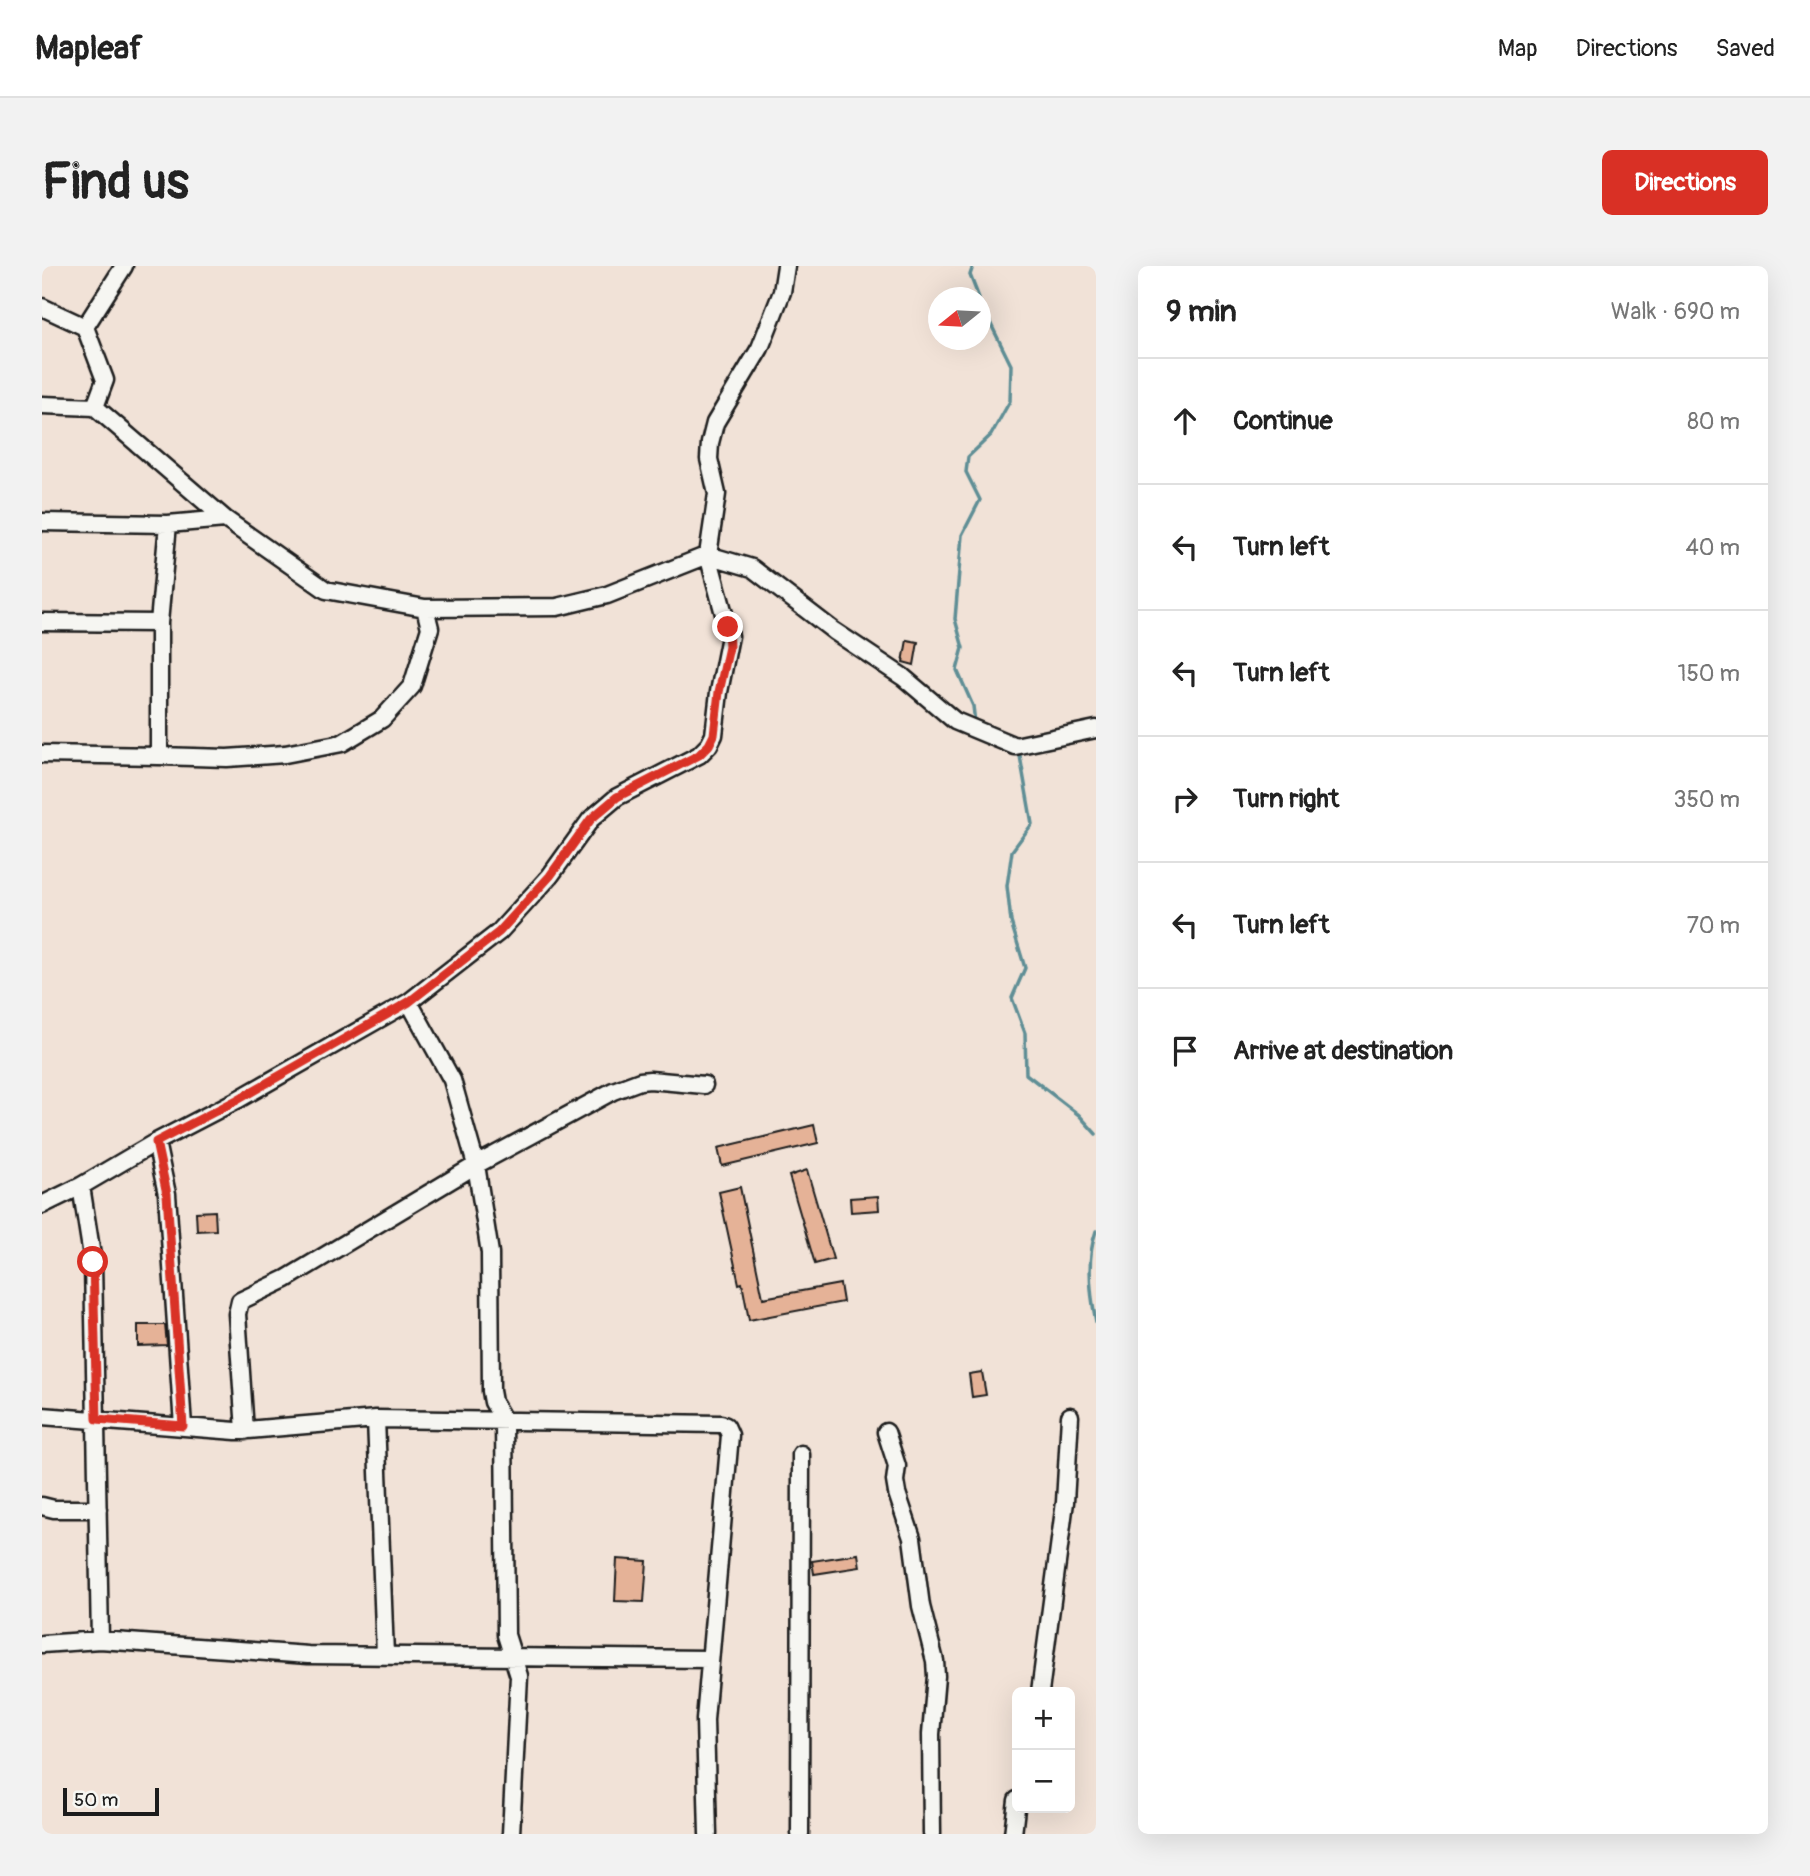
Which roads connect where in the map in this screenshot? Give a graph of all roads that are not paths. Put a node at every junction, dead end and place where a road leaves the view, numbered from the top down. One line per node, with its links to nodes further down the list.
1 (124, 266): 4 (street)
2 (786, 266): 10 (street)
3 (42, 307): 4 (street)
4 (85, 327): 6 (street)
5 (42, 405): 6 (street)
6 (95, 407): 7 (street)
7 (225, 520): 9 (street); 11 (street)
8 (42, 522): 9 (street)
9 (167, 524): 13 (street)
10 (708, 555): 11 (street); 14 (street); 17 (street)
11 (425, 608): 16 (street)
12 (42, 622): 13 (street)
13 (159, 623): 16 (street)
14 (1096, 729)
15 (42, 754): 16 (street)
16 (159, 756)
17 (409, 1002): 19 (street); 20 (street)
18 (704, 1085): 20 (street)
19 (156, 1142): 21 (street); 28 (street)
20 (476, 1166): 27 (street); 29 (street)
21 (81, 1186): 22 (street); 25 (street)
22 (42, 1205)
23 (42, 1416): 25 (street)
24 (1070, 1416): 39 (street)
25 (97, 1419): 28 (street); 33 (street)
26 (376, 1419): 27 (street); 29 (street); 36 (street)
27 (504, 1421): 37 (street); 38 (street)
28 (183, 1426): 29 (street)
29 (244, 1431)
30 (886, 1432): 44 (street)
31 (801, 1454): 43 (street)
32 (42, 1506): 33 (street)
33 (99, 1509): 34 (street)
34 (100, 1640): 35 (street); 36 (street)
35 (42, 1644)
36 (385, 1655): 37 (street)
37 (514, 1658): 38 (street); 41 (street)
38 (710, 1659): 42 (street)
39 (1041, 1687)
40 (1015, 1813): 45 (street)
41 (511, 1834)
42 (708, 1834)
43 (800, 1834)
44 (932, 1834)
45 (1013, 1834)

